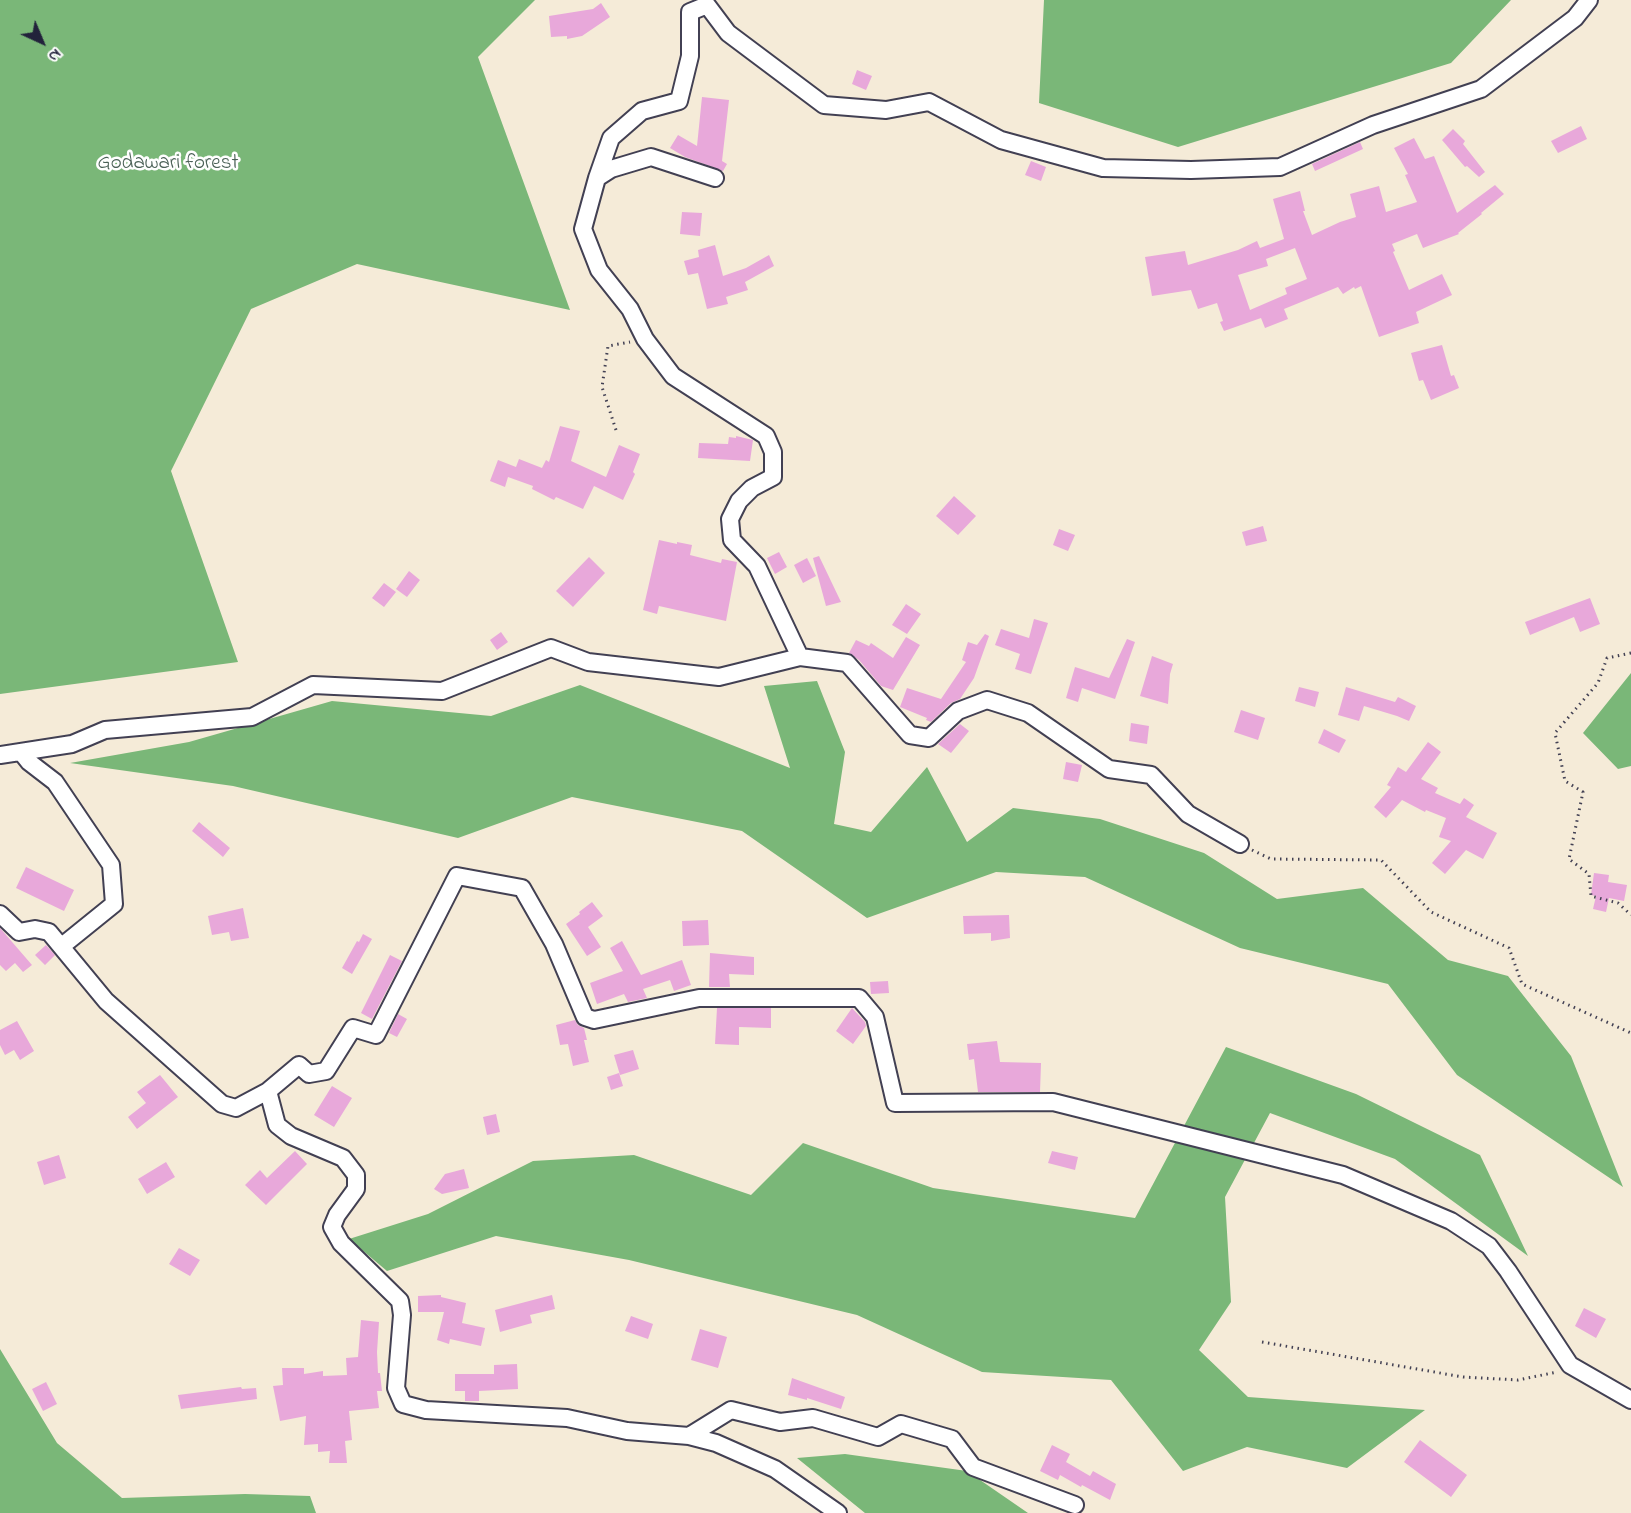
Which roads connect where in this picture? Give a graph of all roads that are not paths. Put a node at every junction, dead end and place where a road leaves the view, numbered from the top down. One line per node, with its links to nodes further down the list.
1 (1589, 0): 2 (street)
2 (597, 178): 3 (street); 4 (street)
3 (716, 178)
4 (800, 657): 5 (street); 7 (street)
5 (21, 752): 6 (street); 9 (street)
6 (0, 755)
7 (1240, 844)
8 (0, 914): 9 (street)
9 (62, 946): 10 (street)
10 (268, 1091): 11 (street); 12 (street)
11 (1631, 1400)
12 (688, 1436): 13 (street); 14 (street)
13 (1070, 1509)
14 (838, 1513)

